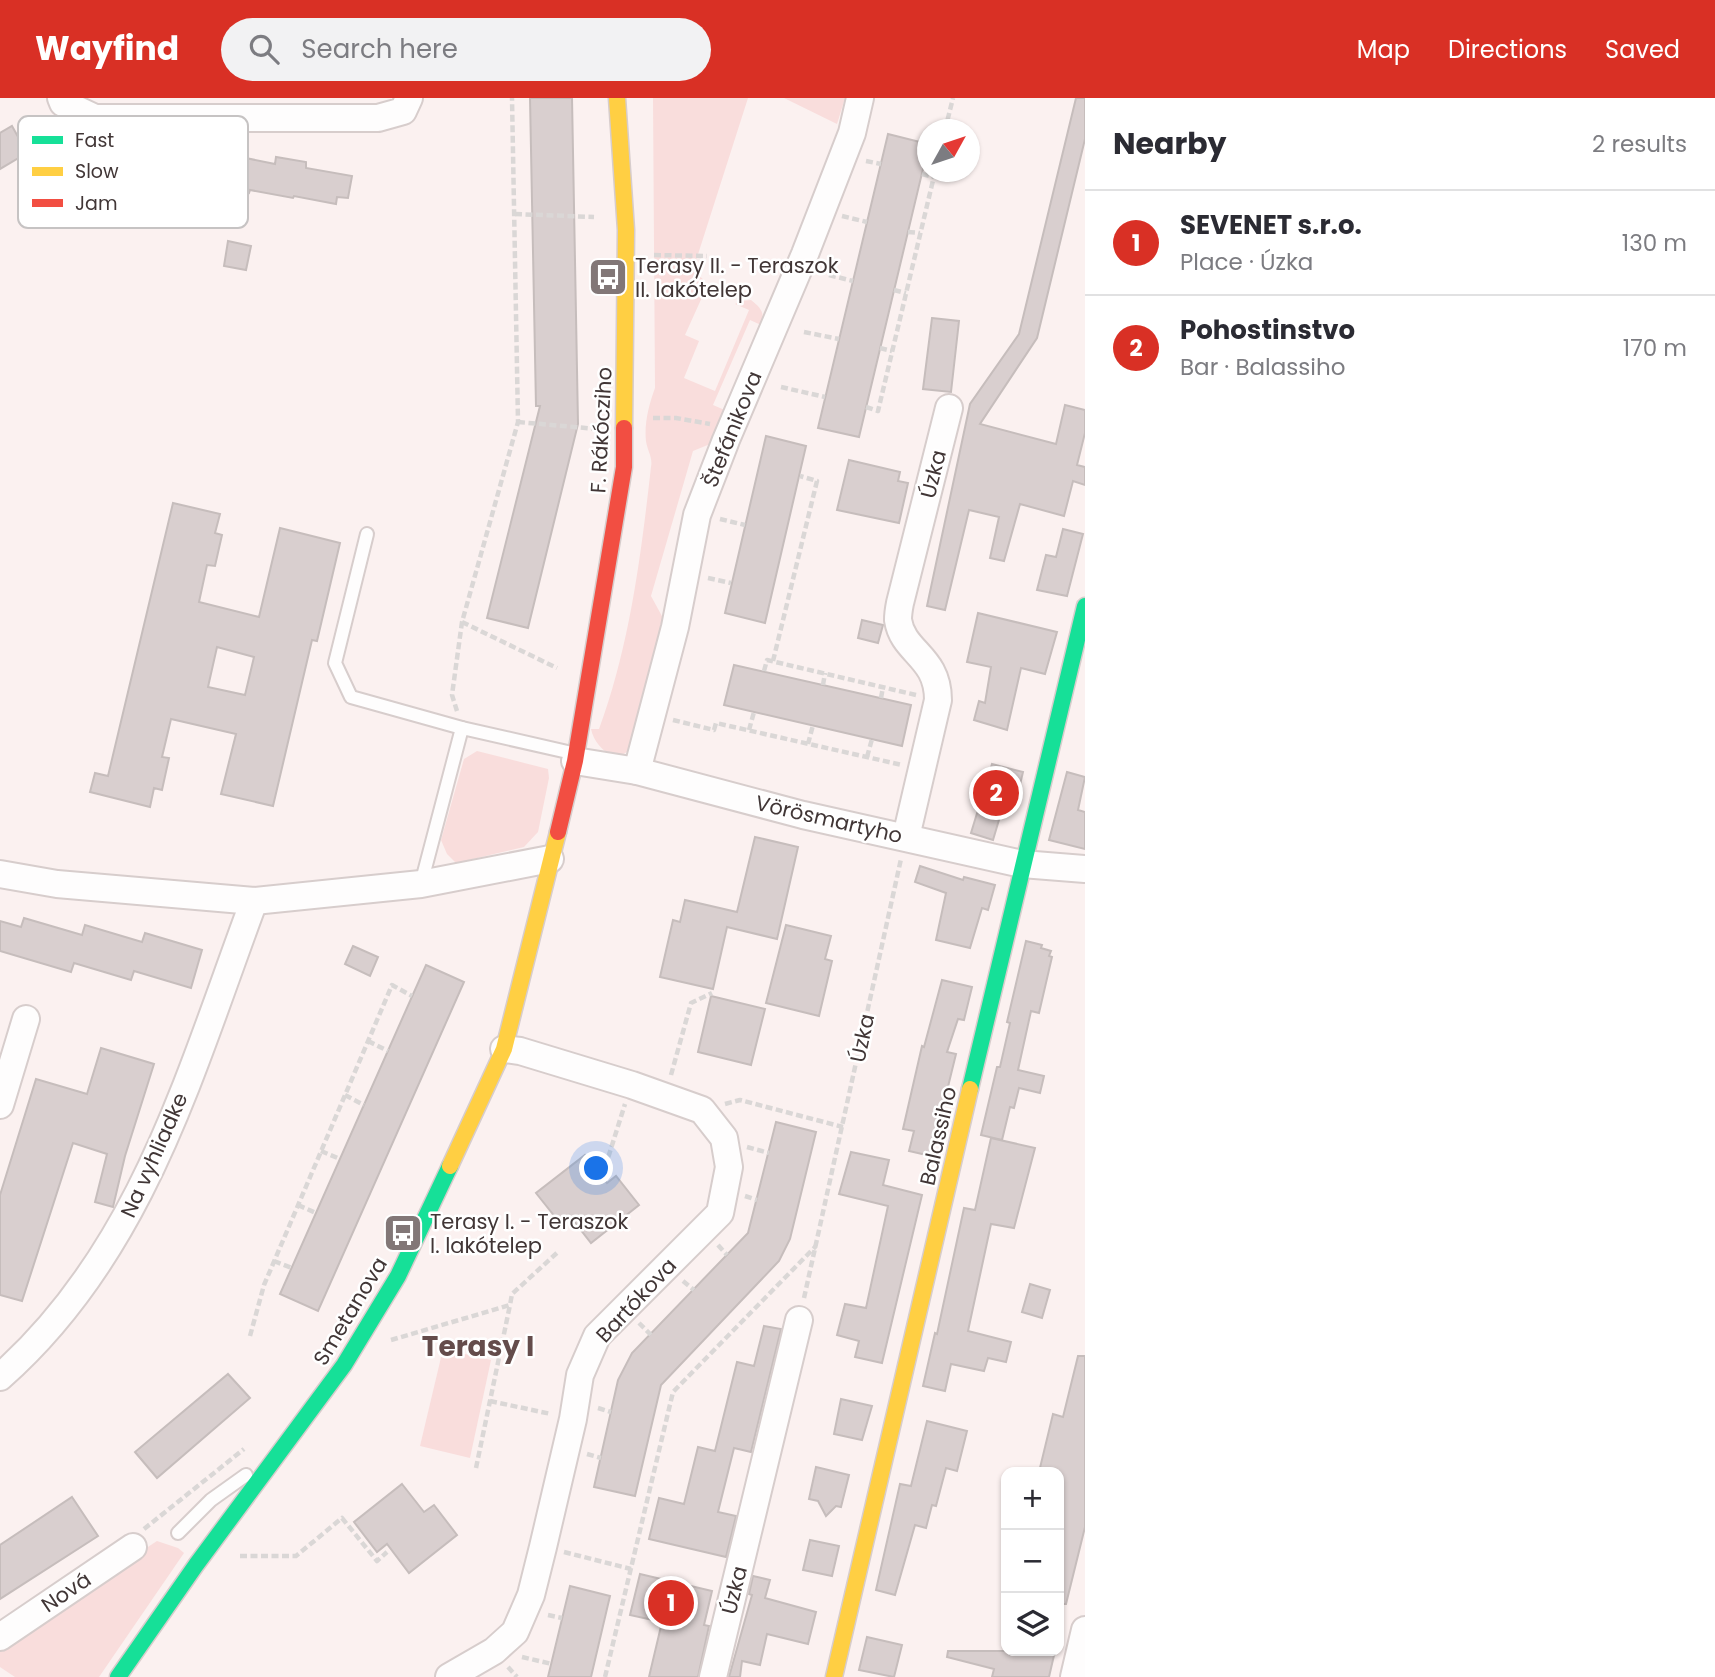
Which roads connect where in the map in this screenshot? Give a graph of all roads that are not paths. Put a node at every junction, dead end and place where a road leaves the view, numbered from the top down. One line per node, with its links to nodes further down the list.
1 (61, 98): 5 (street)
2 (409, 98): 6 (street)
3 (617, 98): 11 (street, F. Rákócziho)
4 (860, 98): 12 (street, Štefánikova)
5 (91, 116)
6 (248, 118)
7 (950, 408): 13 (street, Úzka)
8 (366, 534): 10 (lane)
9 (1085, 606): 15 (street, Balassiho)
10 (462, 728): 11 (lane); 18 (lane)
11 (575, 758): 12 (street, Vörösmartyho); 14 (street, Smetanova)
12 (637, 771): 13 (street, Vörösmartyho)
13 (906, 837): 15 (street, Vörösmartyho)
14 (550, 859): 18 (street); 21 (street, Smetanova)
15 (1023, 864): 16 (street, Vörösmartyho); 33 (street, Balassiho)
16 (1085, 869)
17 (0, 874): 19 (street)
18 (421, 884): 19 (street)
19 (254, 901): 24 (street, Na vyhliadke)
20 (26, 1019): 22 (street)
21 (504, 1049): 25 (street, Smetanova); 31 (street, Bartókova)
22 (0, 1105)
23 (799, 1320): 32 (street, Úzka)
24 (0, 1377)
25 (285, 1446): 26 (lane); 30 (street, Smetanova)
26 (178, 1533)
27 (134, 1541): 29 (street, Nová)
28 (1085, 1630): 34 (street)
29 (0, 1637)
30 (117, 1677)
31 (449, 1677)
32 (713, 1677)
33 (834, 1677)
34 (1074, 1677)

